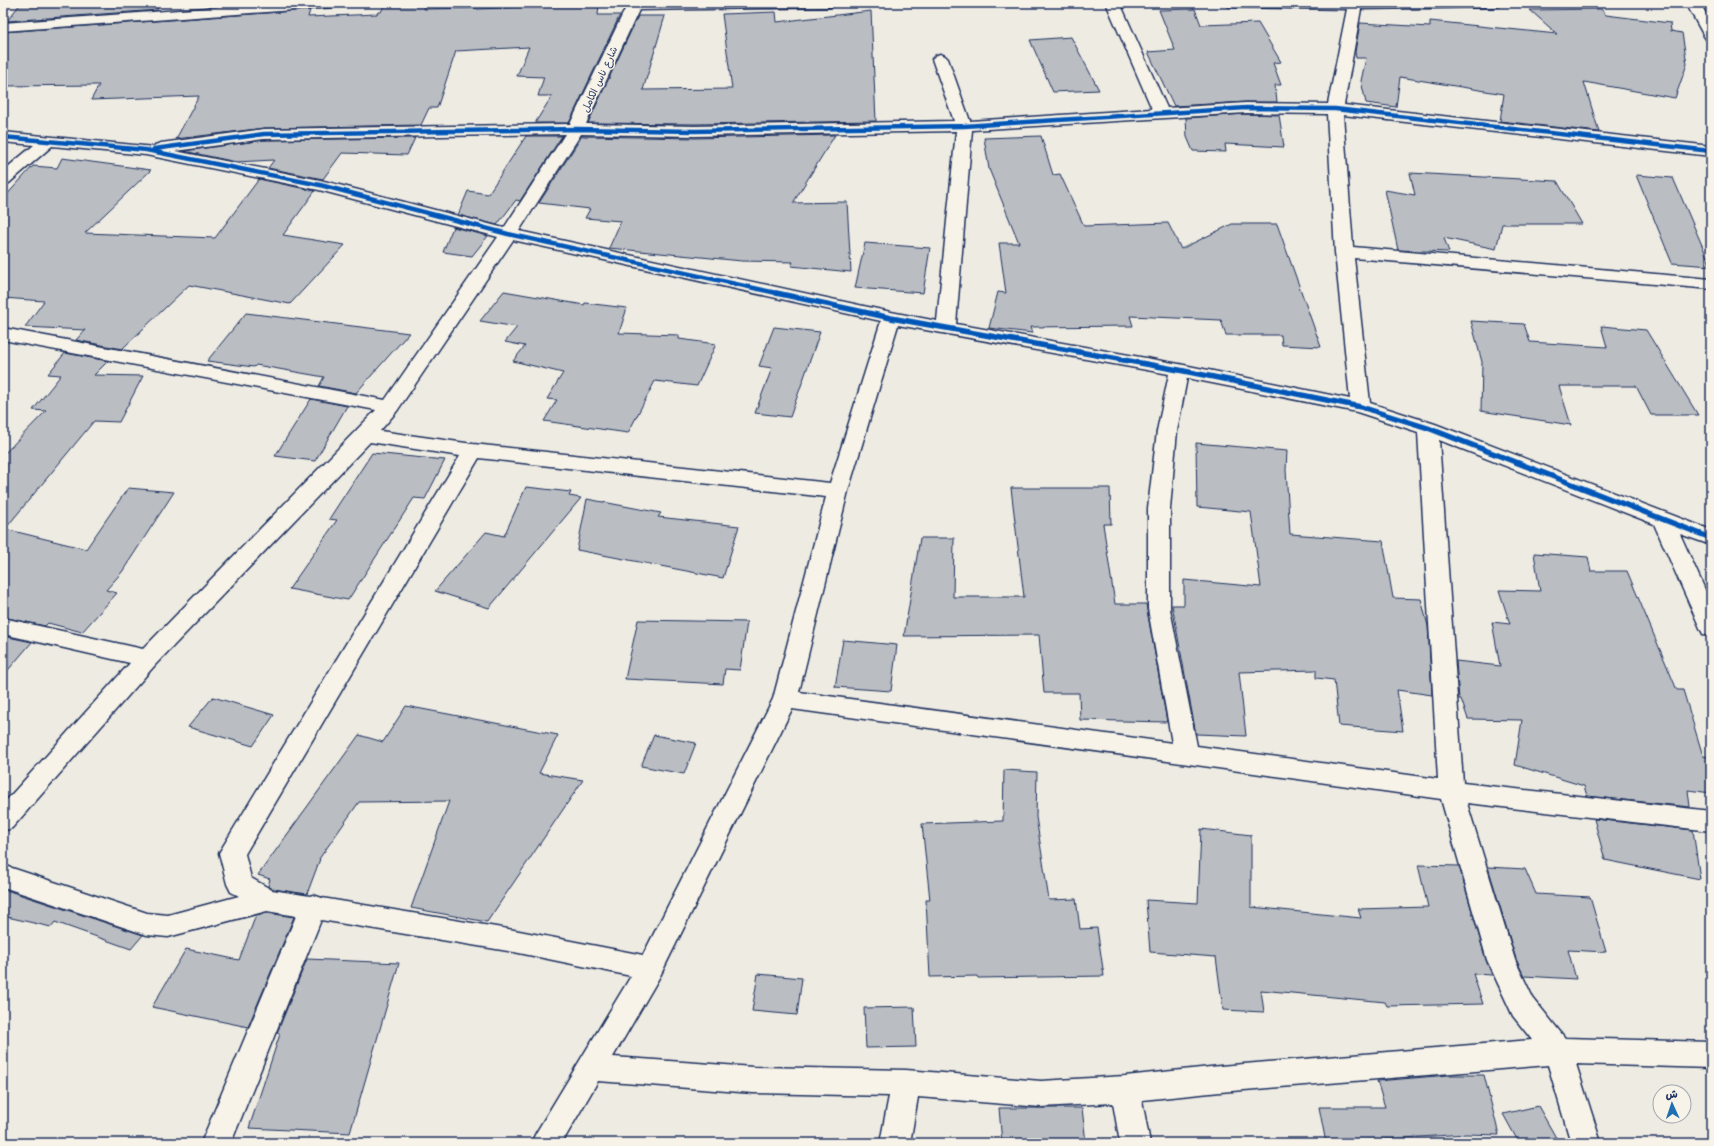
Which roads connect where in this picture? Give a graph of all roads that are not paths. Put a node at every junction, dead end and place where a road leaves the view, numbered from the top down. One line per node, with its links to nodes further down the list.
1 (334, 3): 9 (street)
2 (829, 3): 8 (street)
3 (1113, 3): 13 (street)
4 (1233, 3): 7 (street)
5 (1494, 3): 7 (street)
6 (1693, 3): 10 (street)
7 (1356, 4): 12 (street)
8 (634, 5): 15 (street, شارع ناس الكامل)
9 (3, 27)
10 (1711, 36)
11 (940, 59): 14 (street)
12 (1335, 109): 13 (street); 19 (street); 22 (street)
13 (1161, 113): 14 (street)
14 (964, 126): 15 (street); 25 (street)
15 (576, 128): 18 (street); 21 (street, شارع ناس الكامل)
16 (3, 137): 17 (street)
17 (48, 141): 18 (street); 20 (street)
18 (146, 150): 21 (street)
19 (1711, 151)
20 (3, 179)
21 (508, 234): 24 (street); 28 (street, شارع ناس الكامل)
22 (1344, 252): 23 (street); 29 (street)
23 (1711, 284)
24 (891, 318): 25 (street); 33 (street)
25 (946, 328): 27 (street)
26 (3, 334): 28 (street)
27 (1179, 370): 29 (street); 40 (street)
28 (390, 407): 31 (street, شارع ناس الكامل)
29 (1361, 407): 30 (street)
30 (1428, 428): 34 (street); 41 (street)
31 (365, 435): 32 (street); 38 (street, شارع ناس الكامل)
32 (473, 452): 33 (street); 45 (street)
33 (838, 491): 39 (street)
34 (1663, 520): 35 (street); 37 (street)
35 (1711, 538)
36 (3, 626): 38 (street)
37 (1711, 628)
38 (148, 658): 42 (street, شارع ناس الكامل)
39 (785, 699): 40 (street); 47 (street)
40 (1186, 753): 41 (street)
41 (1451, 790): 43 (street); 48 (street)
42 (3, 821)
43 (1711, 821)
44 (3, 876): 45 (street)
45 (268, 900): 46 (street)
46 (312, 906): 47 (street); 53 (street)
47 (650, 968): 50 (street)
48 (1558, 1051): 49 (street); 52 (street); 57 (street)
49 (1711, 1055)
50 (592, 1068): 51 (street); 54 (street)
51 (906, 1083): 52 (street); 55 (street)
52 (1125, 1088): 56 (street)
53 (216, 1143)
54 (546, 1143)
55 (895, 1143)
56 (1135, 1143)
57 (1586, 1143)

